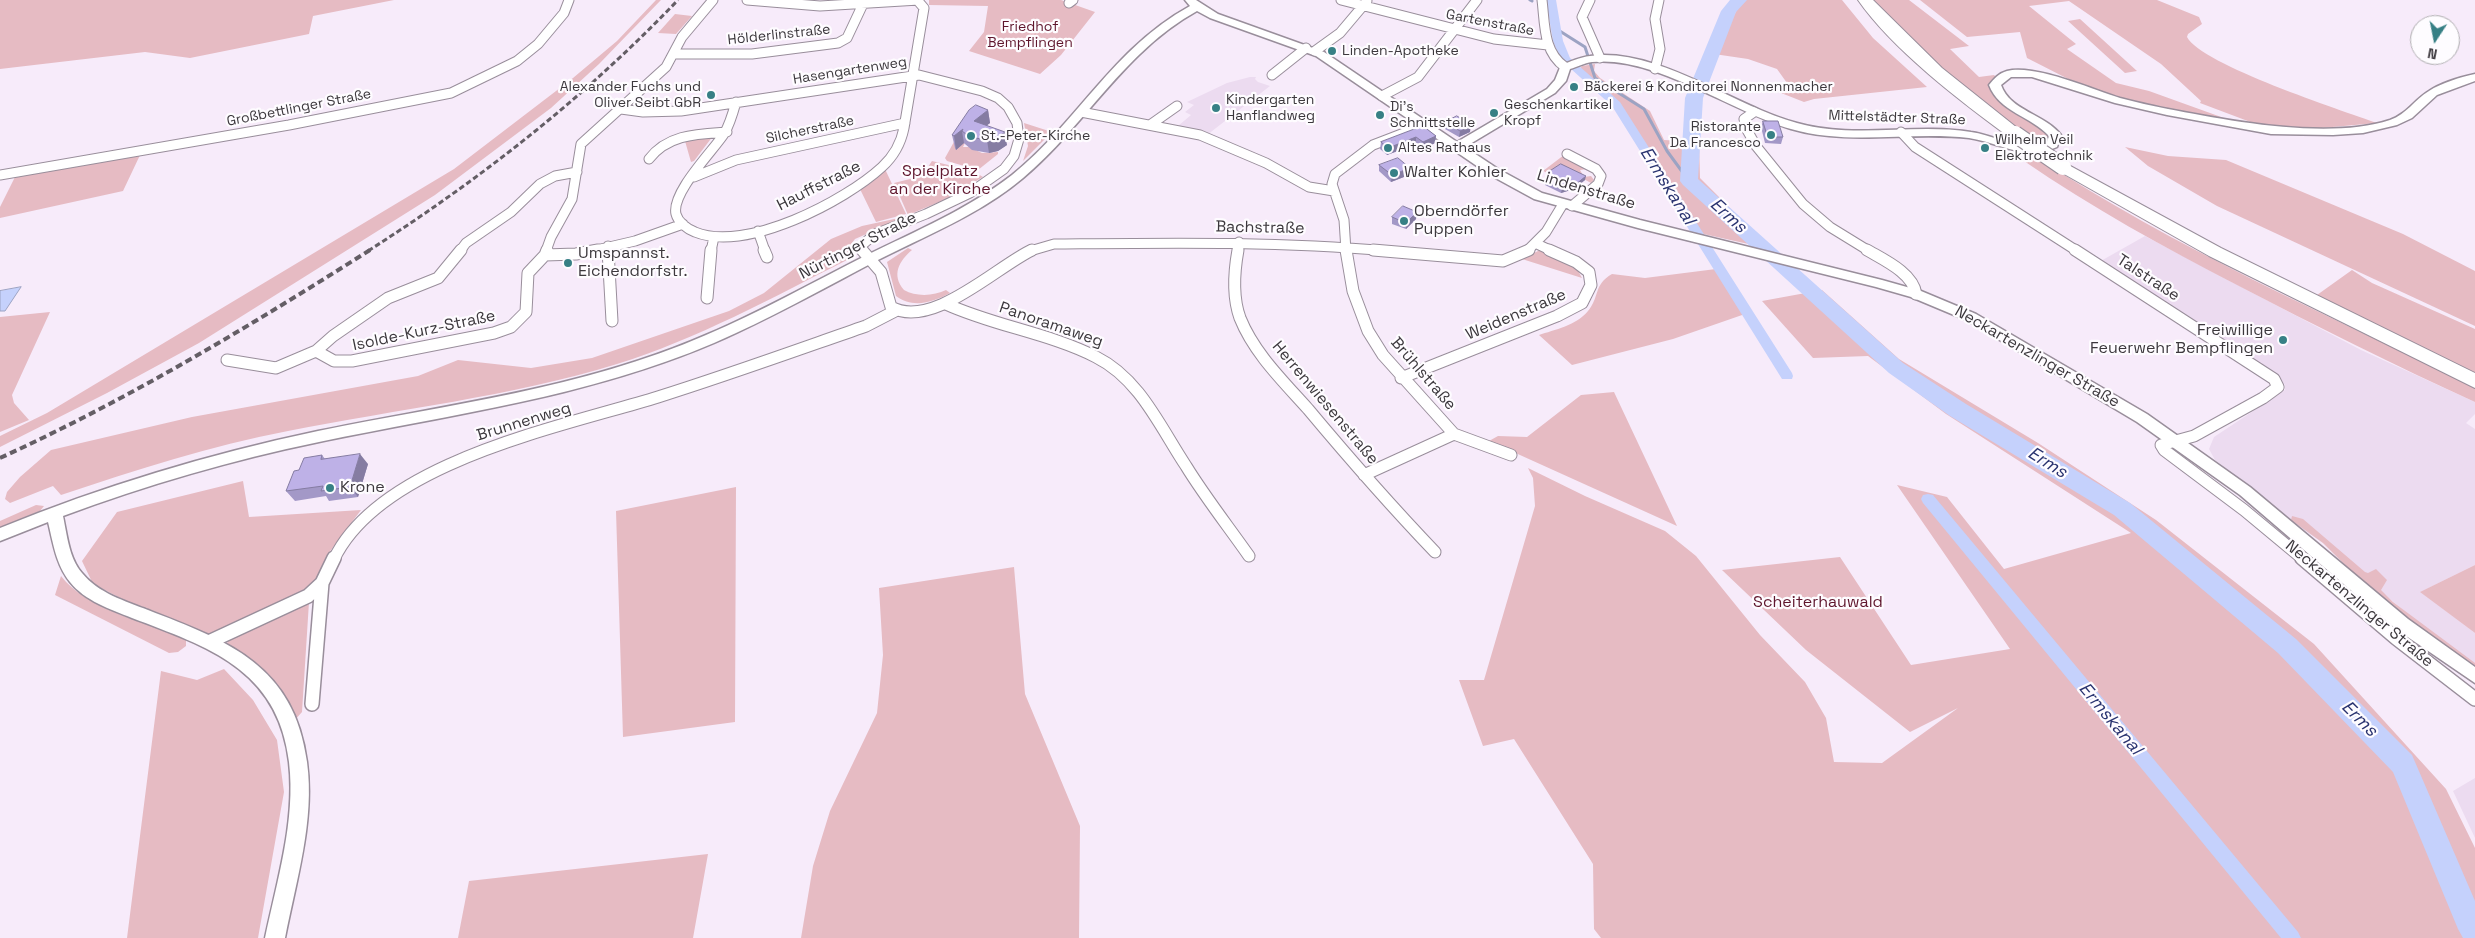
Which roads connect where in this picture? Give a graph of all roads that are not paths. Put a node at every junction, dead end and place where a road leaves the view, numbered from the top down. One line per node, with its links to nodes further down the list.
1 (569, 0): 41 (street, Großbettlinger Straße)
2 (713, 0): 17 (street, Isolde-Kurz-Straße)
3 (747, 0): 12 (street)
4 (1341, 0): 11 (street, Gartenstraße)
5 (1477, 0): 14 (street)
6 (1542, 0): 15 (street)
7 (1590, 0): 18 (street)
8 (1659, 0): 20 (street)
9 (1865, 0): 63 (highway, bridge)
10 (915, 1): 12 (street); 21 (street, Hauffstraße)
11 (1366, 3): 14 (street, Gartenstraße); 16 (street)
12 (863, 4): 17 (street, Hölderlinstraße)
13 (1194, 4): 16 (street, Lindenstraße); 28 (street, Nürtinger Straße)
14 (1455, 30): 15 (street, Gartenstraße); 24 (street)
15 (1548, 45): 19 (street)
16 (1310, 50): 22 (street); 24 (street, Lindenstraße)
17 (673, 57): 27 (street, Isolde-Kurz-Straße)
18 (1597, 58): 19 (street, Mittelstädter Straße); 20 (street, Mittelstädter Straße)
19 (1574, 63): 35 (street)
20 (1655, 69): 29 (street, Mittelstädter Straße)
21 (913, 75): 25 (street, Hasengartenweg); 30 (street, Hauffstraße); 54 (street, Hasengartenweg)
22 (1272, 75)
23 (2475, 76): 34 (street, Mittelstädter Straße)
24 (1382, 96): 32 (street, Lindenstraße)
25 (736, 102): 27 (street, Hasengartenweg); 33 (street)
26 (1177, 106): 31 (street)
27 (621, 109): 40 (street, Isolde-Kurz-Straße)
28 (1081, 112): 31 (street); 54 (street, Nürtinger Straße)
29 (1754, 112): 34 (street, Mittelstädter Straße); 55 (street)
30 (905, 123): 39 (street, Silcherstraße); 46 (street, Hauffstraße)
31 (1150, 125): 43 (street)
32 (1425, 125): 35 (street, Lindenstraße); 43 (street)
33 (727, 132): 37 (street); 38 (street)
34 (1902, 132): 65 (street, Talstraße)
35 (1457, 147): 44 (street, Lindenstraße)
36 (1568, 154): 44 (street, Bachstraße)
37 (707, 157): 39 (street); 42 (street)
38 (649, 159)
39 (722, 165): 42 (street, Silcherstraße)
40 (576, 172): 52 (street, Isolde-Kurz-Straße); 60 (street)
41 (0, 176)
42 (692, 178): 45 (street)
43 (1334, 191): 51 (street, Brühlstraße)
44 (1567, 205): 49 (street, Bachstraße); 55 (street, Lindenstraße)
45 (683, 224): 47 (street, Hauffstraße); 50 (street)
46 (758, 231): 47 (street, Hauffstraße); 53 (street)
47 (714, 237): 56 (street)
48 (1239, 242): 51 (street, Bachstraße); 57 (street, Bachstraße); 67 (street, Herrenwiesenstraße)
49 (1537, 244): 51 (street, Bachstraße); 62 (street, Weidenstraße)
50 (608, 246): 52 (street); 59 (street)
51 (1346, 246): 62 (street, Brühlstraße)
52 (545, 255): 60 (street, Isolde-Kurz-Straße)
53 (767, 257)
54 (870, 260): 58 (street); 68 (street, Nürtinger Straße)
55 (1916, 294): 65 (street, Neckartenzlinger Straße)
56 (708, 298)
57 (946, 304): 58 (street); 71 (street, Panoramaweg)
58 (897, 310): 72 (street, Brunnenweg)
59 (612, 321)
60 (316, 351): 61 (street)
61 (227, 360)
62 (1402, 378): 64 (street, Brühlstraße)
63 (2475, 381)
64 (1454, 434): 66 (street, Brühlstraße); 67 (street)
65 (2175, 442): 74 (street, Neckartenzlinger Straße); 75 (street, Neckartenzlinger Straße)
66 (1511, 456)
67 (1364, 475): 70 (street, Herrenwiesenstraße)
68 (54, 513): 69 (street, Nürtinger Straße); 73 (street)
69 (0, 534)
70 (1434, 540)
71 (1249, 556)
72 (322, 583): 73 (street, Brunnenweg); 76 (street)
73 (211, 641): 77 (street)
74 (2475, 676)
75 (2475, 699)
76 (312, 704)
77 (275, 938)

